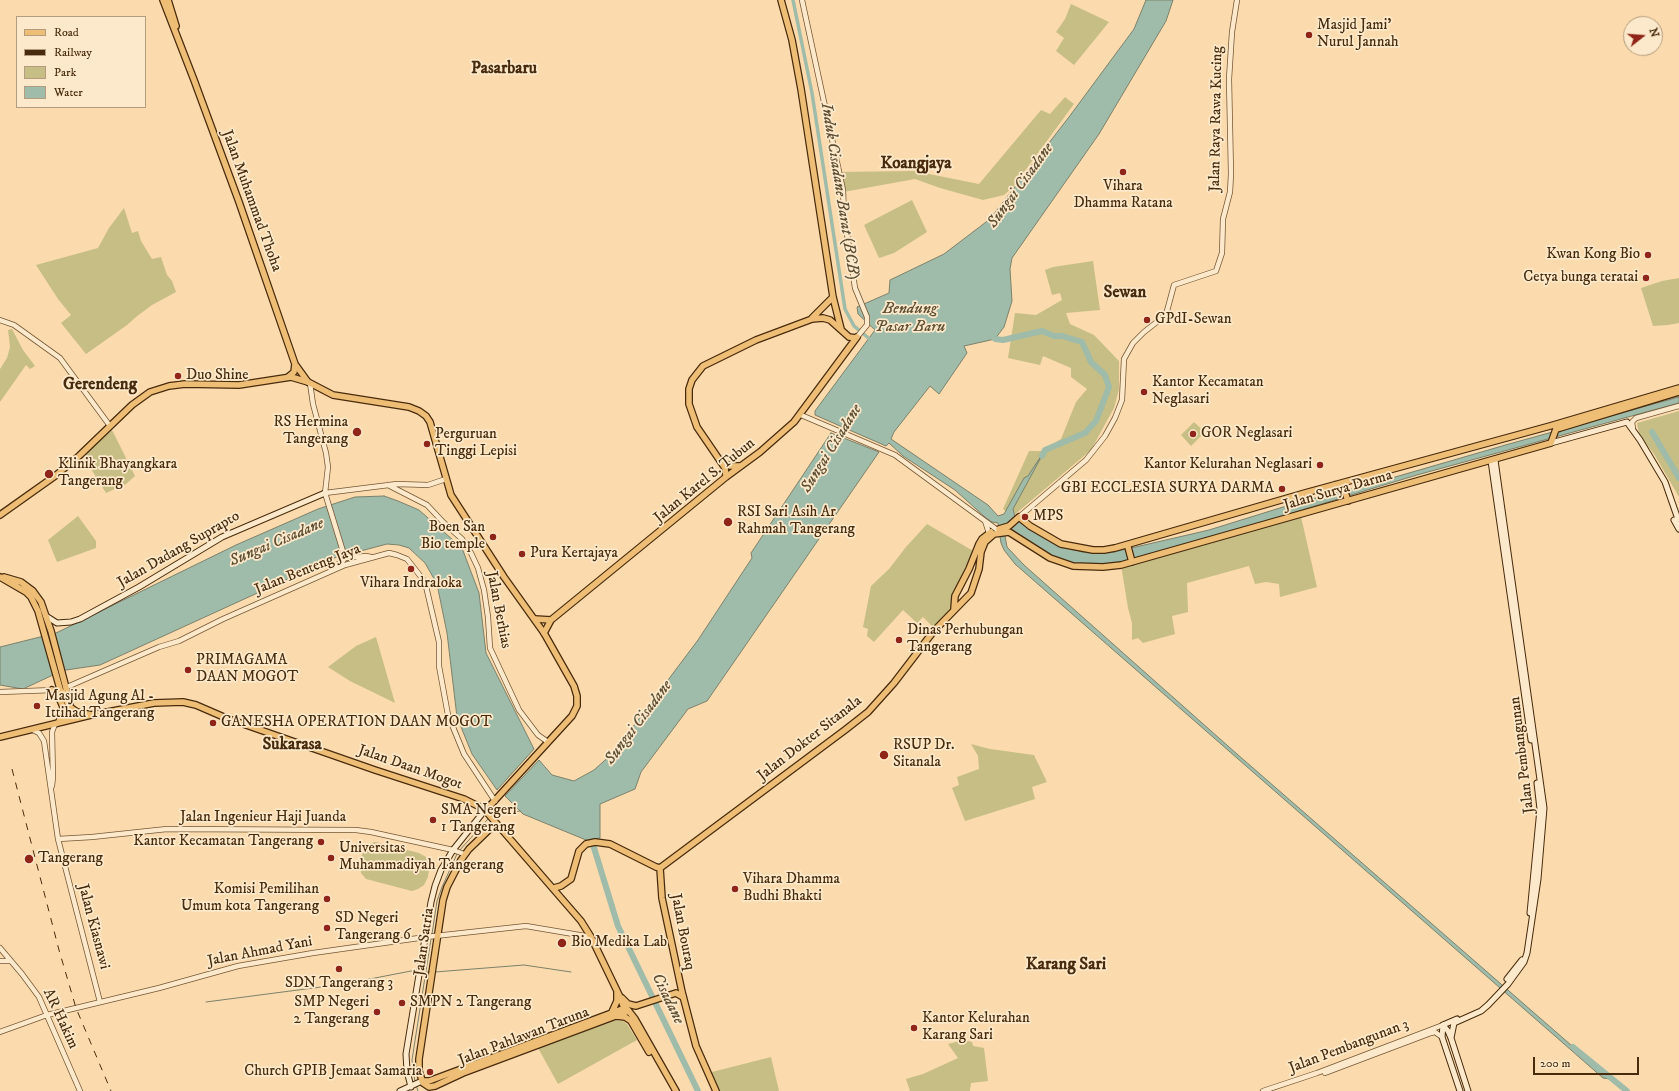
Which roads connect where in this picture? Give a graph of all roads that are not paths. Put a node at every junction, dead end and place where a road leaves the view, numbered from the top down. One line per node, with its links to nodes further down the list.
1 (163, 0): 6 (main road, Jalan Muhammad Thoha)
2 (168, 0): 6 (main road, Jalan Muhammad Thoha)
3 (781, 0): 7 (main road)
4 (802, 0): 11 (street)
5 (1237, 0): 38 (street, Jalan Raya Rawa Kucing)
6 (182, 47): 13 (main road, Jalan Muhammad Thoha)
7 (833, 297): 8 (main road); 10 (main road)
8 (812, 319): 10 (main road); 26 (main road)
9 (0, 320): 20 (street)
10 (842, 332): 11 (main road); 12 (main road)
11 (855, 339): 12 (main road, Jalan Karel S. Tubun)
12 (849, 348): 19 (main road, Jalan Karel S. Tubun)
13 (295, 364): 14 (main road); 15 (main road, Jalan Muhammad Thoha)
14 (288, 377): 15 (main road); 20 (main road)
15 (309, 383): 30 (main road); 35 (street)
16 (1679, 388): 21 (main road, Jalan Surya Darma)
17 (1679, 392): 22 (main road)
18 (1679, 406): 23 (street)
19 (801, 414): 27 (main road, Jalan Karel S. Tubun); 39 (street)
20 (110, 426): 37 (main road)
21 (1550, 426): 22 (main road); 31 (main road, Jalan Surya Darma)
22 (1556, 430): 24 (main road)
23 (1636, 434): 24 (main road); 28 (main road)
24 (1552, 441): 25 (main road, Jalan Surya Darma)
25 (1493, 460): 36 (main road, Jalan Surya Darma); 89 (main road, Jalan Pembangunan)
26 (721, 462): 27 (main road); 29 (main road)
27 (741, 466): 29 (main road, Jalan Karel S. Tubun)
28 (1660, 473): 40 (main road); 41 (main road)
29 (726, 477): 57 (main road, Jalan Karel S. Tubun)
30 (446, 479): 33 (street); 56 (main road)
31 (1351, 480): 32 (main road, Jalan Surya Darma); 34 (main road)
32 (1335, 484): 34 (main road); 44 (main road, Jalan Surya Darma)
33 (388, 485): 35 (street); 70 (street, Jalan Berhias)
34 (1344, 489): 36 (main road)
35 (325, 493): 47 (street); 55 (main road, Jalan Dadang Suprapto)
36 (1348, 501): 49 (main road, Jalan Surya Darma)
37 (0, 515)
38 (1018, 518): 42 (main road); 45 (main road, Jalan Surya Darma)
39 (985, 521): 42 (street); 43 (street)
40 (1679, 522)
41 (1679, 529)
42 (997, 530): 43 (main road, Jalan Dokter Sitanala); 49 (main road, Jalan Surya Darma); 53 (main road, Jalan Dokter Sitanala)
43 (989, 534): 52 (main road, Jalan Dokter Sitanala)
44 (1135, 542): 45 (main road, Jalan Surya Darma); 46 (main road)
45 (1120, 546): 46 (main road)
46 (1128, 548): 49 (main road)
47 (344, 557): 48 (street); 50 (street)
48 (372, 557): 50 (street, Jalan Benteng Jaya); 72 (street, Jalan Benteng Jaya)
49 (1132, 561)
50 (322, 575): 59 (street, Jalan Benteng Jaya)
51 (0, 577): 55 (main road); 60 (main road, Jalan Daan Mogot)
52 (962, 583): 53 (main road); 54 (main road, Jalan Dokter Sitanala)
53 (973, 588): 54 (main road, Jalan Dokter Sitanala)
54 (954, 609): 79 (main road, Jalan Dokter Sitanala)
55 (46, 616): 59 (main road)
56 (535, 620): 57 (main road); 58 (main road)
57 (551, 620): 58 (main road, Jalan Karel S. Tubun)
58 (544, 633): 70 (main road)
59 (66, 685): 63 (main road)
60 (59, 686): 61 (street); 63 (main road, Jalan Daan Mogot)
61 (52, 690): 62 (street); 65 (main road)
62 (0, 692)
63 (70, 707): 64 (main road, Jalan Daan Mogot)
64 (77, 712): 65 (main road); 66 (main road, Jalan Daan Mogot)
65 (62, 714): 67 (main road)
66 (92, 715): 67 (main road, Jalan Daan Mogot); 73 (main road, Jalan Daan Mogot)
67 (56, 724): 68 (main road, Jalan Daan Mogot); 71 (street, Jalan Kiasnawi)
68 (33, 730): 69 (main road, Jalan Daan Mogot); 71 (street, Jalan Kiasnawi)
69 (0, 737)
70 (548, 742): 72 (main road)
71 (51, 787): 76 (street, Jalan Kiasnawi)
72 (495, 801): 73 (main road)
73 (486, 809): 74 (main road, Jalan Daan Mogot); 75 (main road); 77 (main road)
74 (496, 823): 75 (main road, Jalan Daan Mogot); 78 (main road, Jalan Satria)
75 (504, 832): 80 (main road, Jalan Daan Mogot)
76 (58, 839): 77 (street, Jalan Ingenieur Haji Juanda); 92 (street, Jalan Kiasnawi)
77 (454, 850): 78 (street, Jalan Ingenieur Haji Juanda); 82 (main road)
78 (464, 854): 81 (main road, Jalan Satria)
79 (659, 870): 80 (main road); 91 (main road, Jalan Bouraq)
80 (554, 888): 83 (main road, Jalan Daan Mogot)
81 (437, 936): 82 (street, Jalan Ahmad Yani); 83 (street, Jalan Ahmad Yani); 104 (main road, Jalan Satria)
82 (426, 937): 92 (street, Jalan Ahmad Yani); 105 (main road)
83 (591, 937): 88 (main road, Jalan Daan Mogot)
84 (0, 949): 85 (street); 87 (street, AR Hakim)
85 (0, 953)
86 (0, 961): 87 (street)
87 (11, 961): 96 (street, AR Hakim)
88 (617, 989): 90 (main road, Jalan Daan Mogot); 95 (main road)
89 (1500, 991): 98 (main road, Jalan Pembangunan); 101 (main road, Jalan Pembangunan)
90 (620, 997): 93 (main road); 94 (main road, Jalan Daan Mogot)
91 (684, 999): 93 (main road); 112 (main road, Jalan Bouraq)
92 (100, 1002): 96 (street, Jalan Ahmad Yani)
93 (642, 1005): 97 (main road)
94 (625, 1011): 95 (main road, Jalan Pahlawan Taruna); 97 (main road, Jalan Daan Mogot)
95 (613, 1014): 104 (main road, Jalan Pahlawan Taruna); 106 (main road, Jalan Pahlawan Taruna); 110 (main road)
96 (47, 1015): 99 (street, Jalan Ahmad Yani); 107 (street, AR Hakim)
97 (635, 1019): 111 (main road, Jalan Daan Mogot)
98 (1443, 1025): 100 (main road); 101 (main road); 113 (street, Jalan Pembangunan 3)
99 (0, 1032)
100 (1442, 1037): 103 (main road); 114 (street, Jalan Pembangunan 3)
101 (1451, 1038): 102 (main road)
102 (1464, 1078): 103 (main road); 116 (main road)
103 (1456, 1080): 115 (main road)
104 (421, 1082): 105 (main road); 106 (main road)
105 (412, 1086): 108 (main road)
106 (435, 1086): 109 (main road, Jalan Pahlawan Taruna)
107 (80, 1091)
108 (400, 1091)
109 (430, 1091)
110 (672, 1091)
111 (676, 1091)
112 (716, 1091)
113 (1263, 1091)
114 (1271, 1091)
115 (1460, 1091)
116 (1468, 1091)

